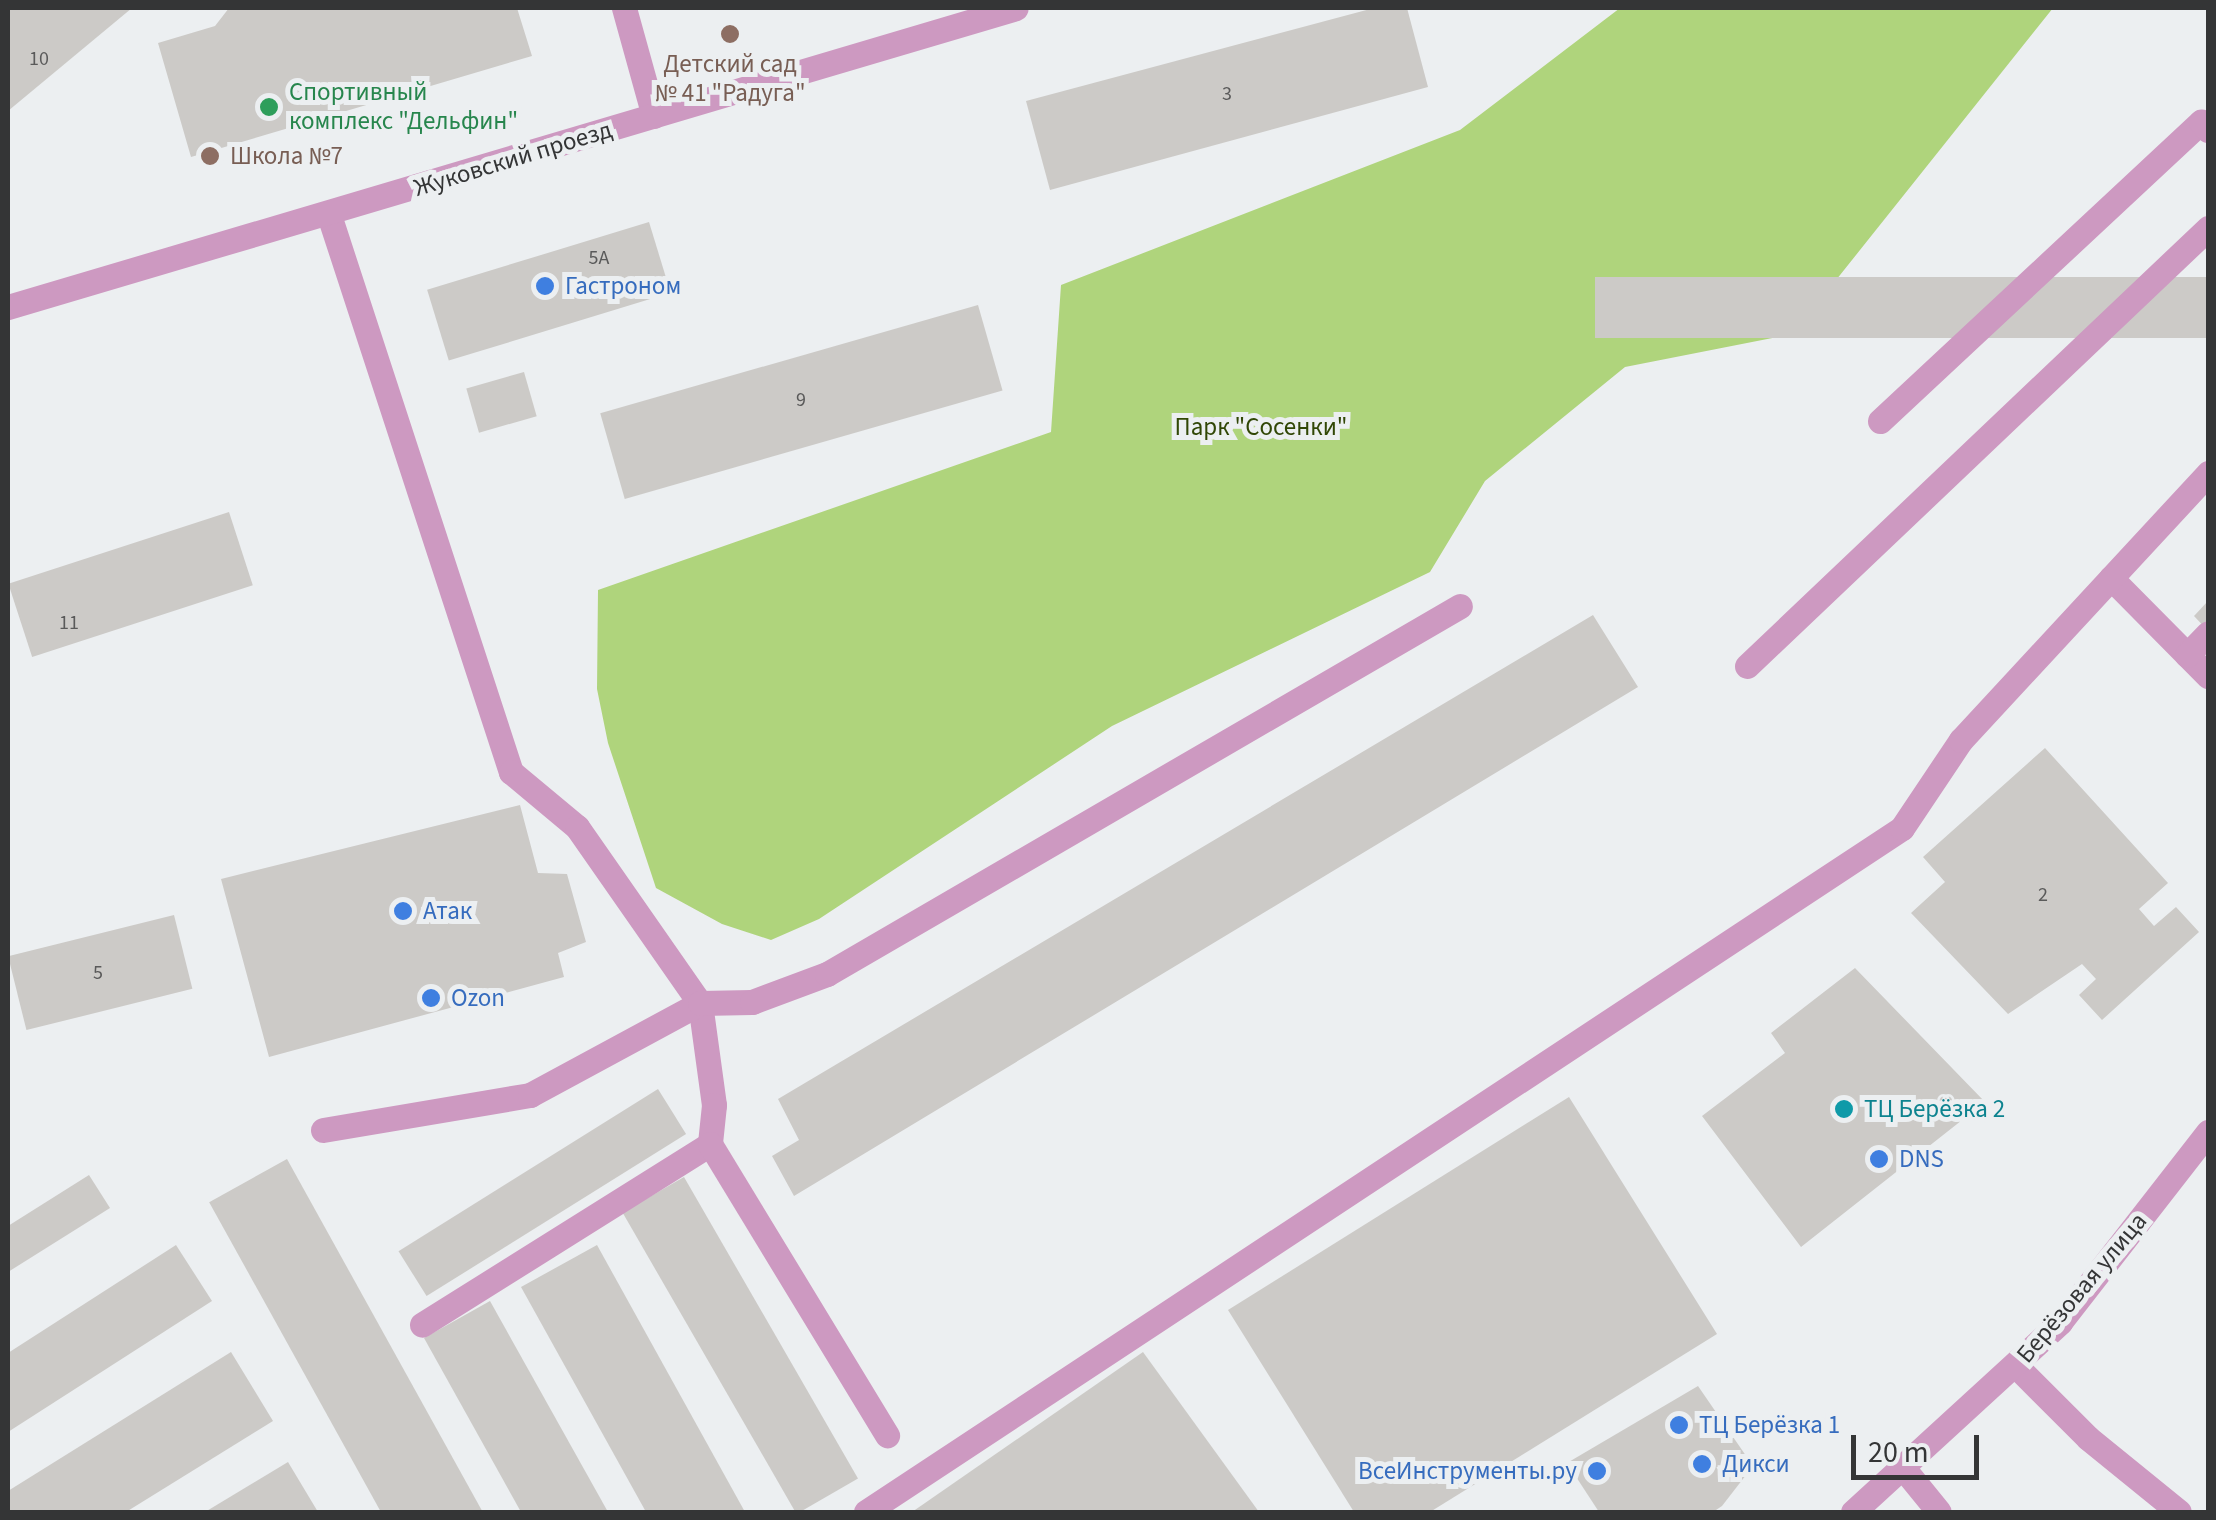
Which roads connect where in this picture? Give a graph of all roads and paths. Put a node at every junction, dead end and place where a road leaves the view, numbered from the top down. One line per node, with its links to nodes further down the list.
1 (624, 8): 3 (street)
2 (1016, 8): 3 (street, Жуковский проезд)
3 (654, 116): 5 (street, Жуковский проезд)
4 (2208, 130): 8 (street)
5 (329, 215): 7 (street, Жуковский проезд); 16 (street)
6 (2208, 228): 14 (street)
7 (8, 307)
8 (1880, 421)
9 (2208, 473): 10 (street)
10 (2111, 578): 13 (street); 24 (street)
11 (1460, 606): 16 (street)
12 (2208, 634): 13 (street)
13 (2187, 655): 15 (street)
14 (1746, 666)
15 (2208, 676)
16 (700, 1002): 17 (street); 19 (street)
17 (323, 1130)
18 (2208, 1132): 21 (street, Берёзовая улица)
19 (710, 1144): 20 (street); 22 (street)
20 (422, 1325)
21 (2017, 1366): 23 (street, Берёзовая улица); 27 (street)
22 (887, 1435)
23 (1904, 1468): 25 (street, Берёзовая улица); 26 (street)
24 (866, 1512)
25 (1853, 1512)
26 (1939, 1512)
27 (2178, 1512)

